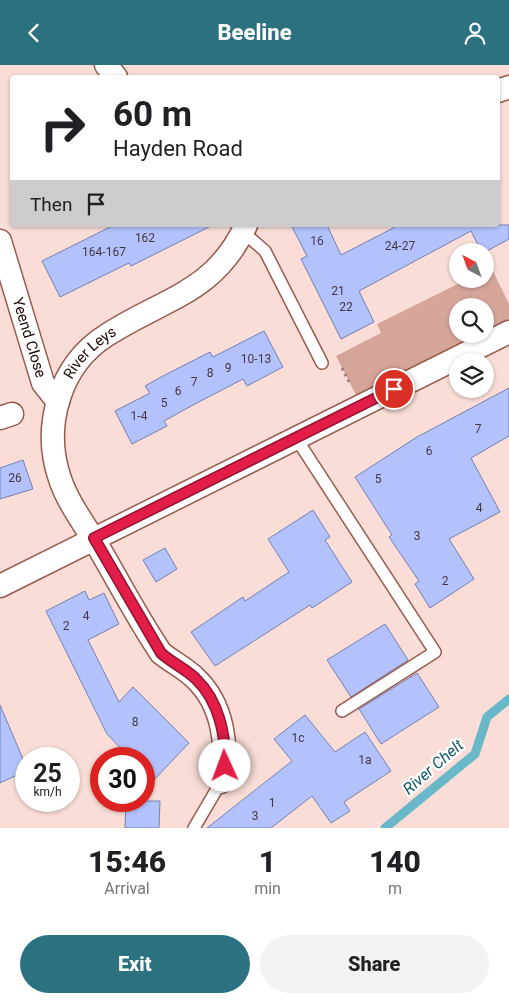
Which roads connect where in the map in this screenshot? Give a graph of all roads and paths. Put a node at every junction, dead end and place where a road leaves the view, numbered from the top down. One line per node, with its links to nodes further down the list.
1 (106, 65): 2 (street)
2 (114, 75)
3 (245, 229): 6 (lane); 7 (street, River Leys)
4 (0, 241): 7 (street, Yeend Close)
5 (509, 331): 8 (street)
6 (322, 363): 8 (path)
7 (58, 402): 10 (street, River Leys)
8 (360, 405): 9 (street)
9 (296, 438): 10 (street); 12 (lane)
10 (94, 538): 11 (street); 13 (street, River Leys)
11 (0, 586)
12 (342, 711)
13 (221, 782): 14 (lane)
14 (194, 828)

